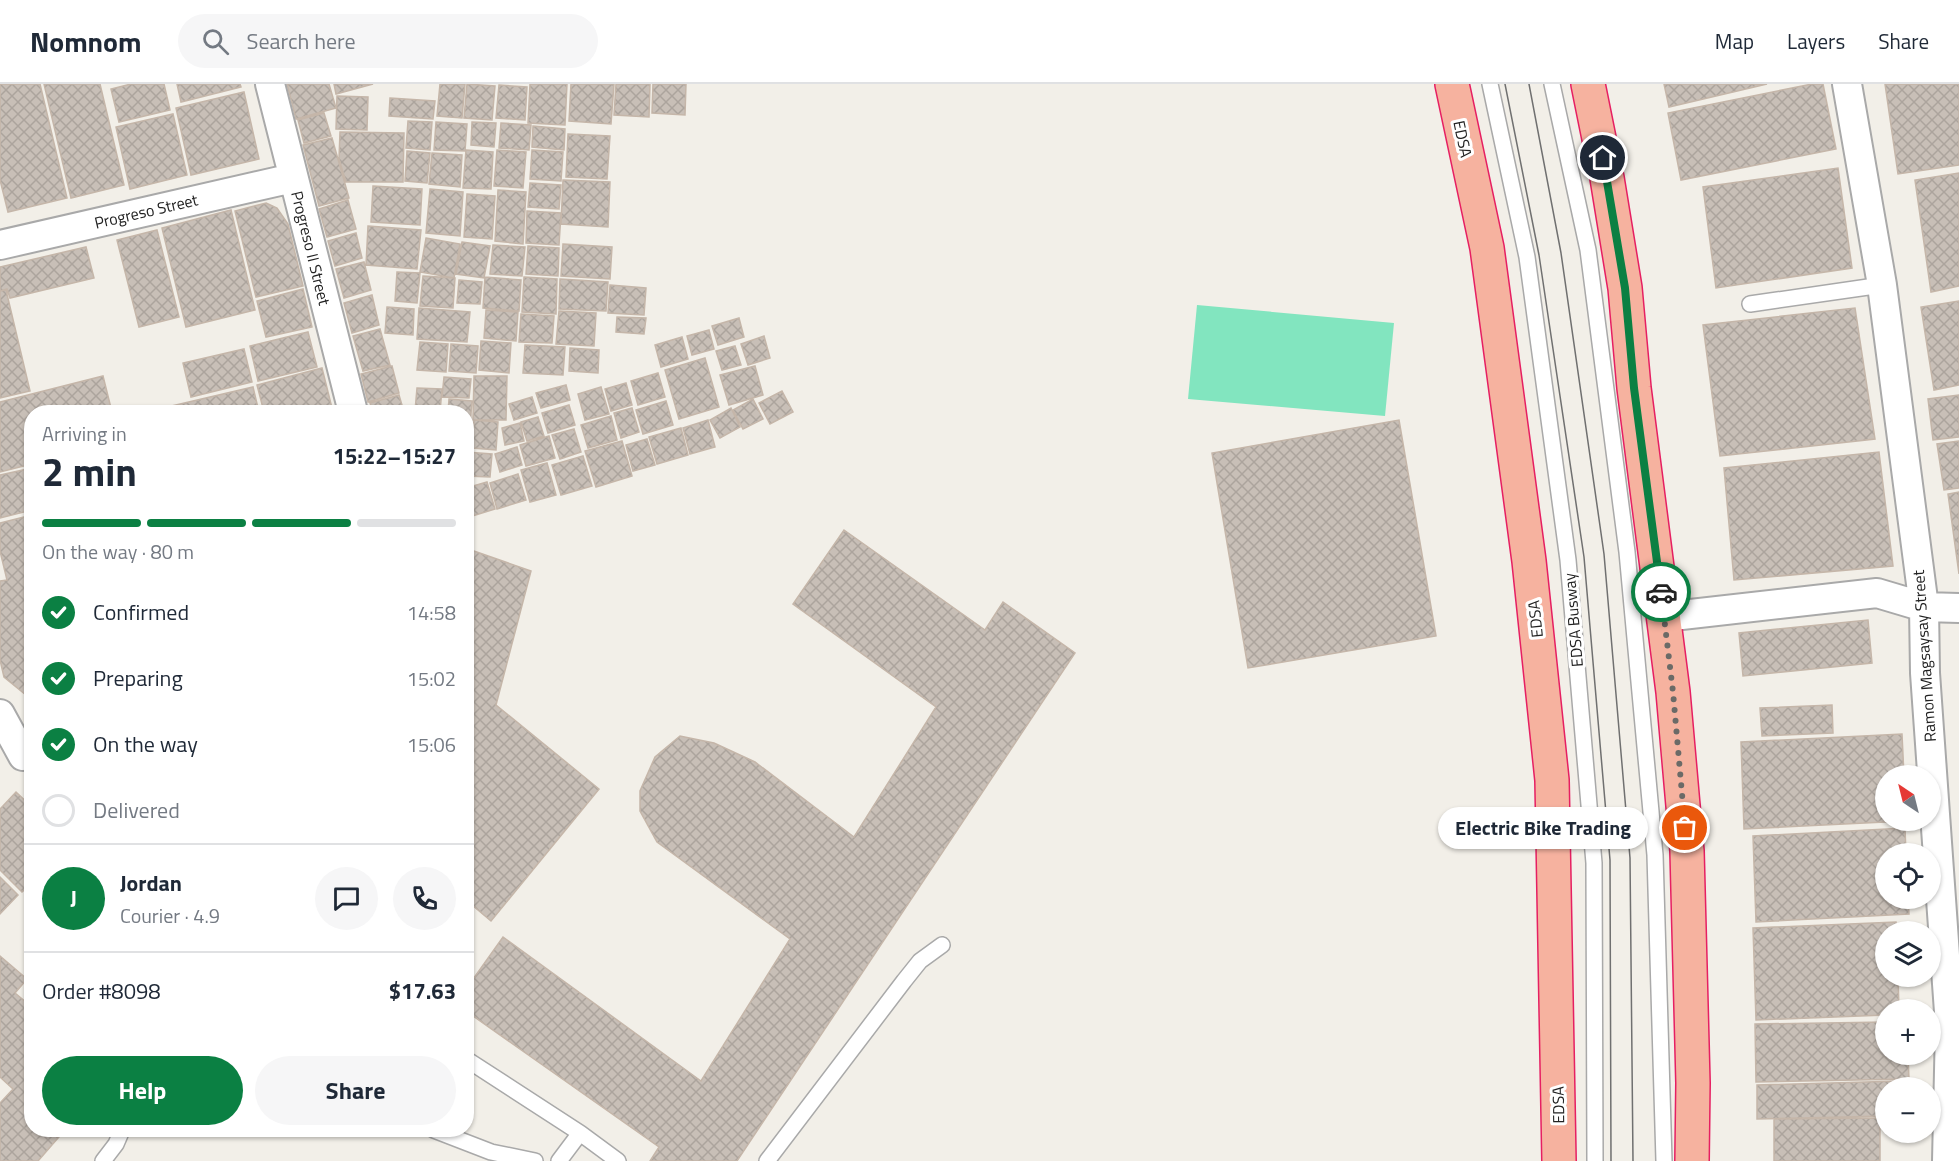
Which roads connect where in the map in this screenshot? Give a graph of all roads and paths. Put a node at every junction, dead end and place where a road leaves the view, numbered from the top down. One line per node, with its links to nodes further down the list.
1 (270, 84): 7 (street, Progreso II Street)
2 (1452, 84): 27 (highway, EDSA)
3 (1490, 84): 28 (lane, EDSA Busway)
4 (1552, 84): 29 (lane)
5 (1588, 84): 14 (highway)
6 (1847, 84): 9 (street, Ramon Magsaysay Street)
7 (293, 178): 8 (street, Progreso Street); 11 (street, Progreso II Street)
8 (0, 245)
9 (1882, 285): 10 (lane); 12 (street, Ramon Magsaysay Street)
10 (1750, 304)
11 (351, 405)
12 (1924, 607): 13 (street); 14 (street); 31 (street, Ramon Magsaysay Street)
13 (1959, 608)
14 (1664, 617): 30 (highway)
15 (0, 714): 16 (street)
16 (23, 756)
17 (942, 945): 26 (lane)
18 (474, 1064): 19 (lane)
19 (580, 1133): 24 (lane); 25 (lane)
20 (119, 1137): 22 (lane)
21 (452, 1137): 23 (lane)
22 (103, 1161)
23 (535, 1161)
24 (559, 1161)
25 (618, 1161)
26 (767, 1161)
27 (1558, 1161)
28 (1595, 1161)
29 (1664, 1161)
30 (1692, 1161)
31 (1947, 1161)

